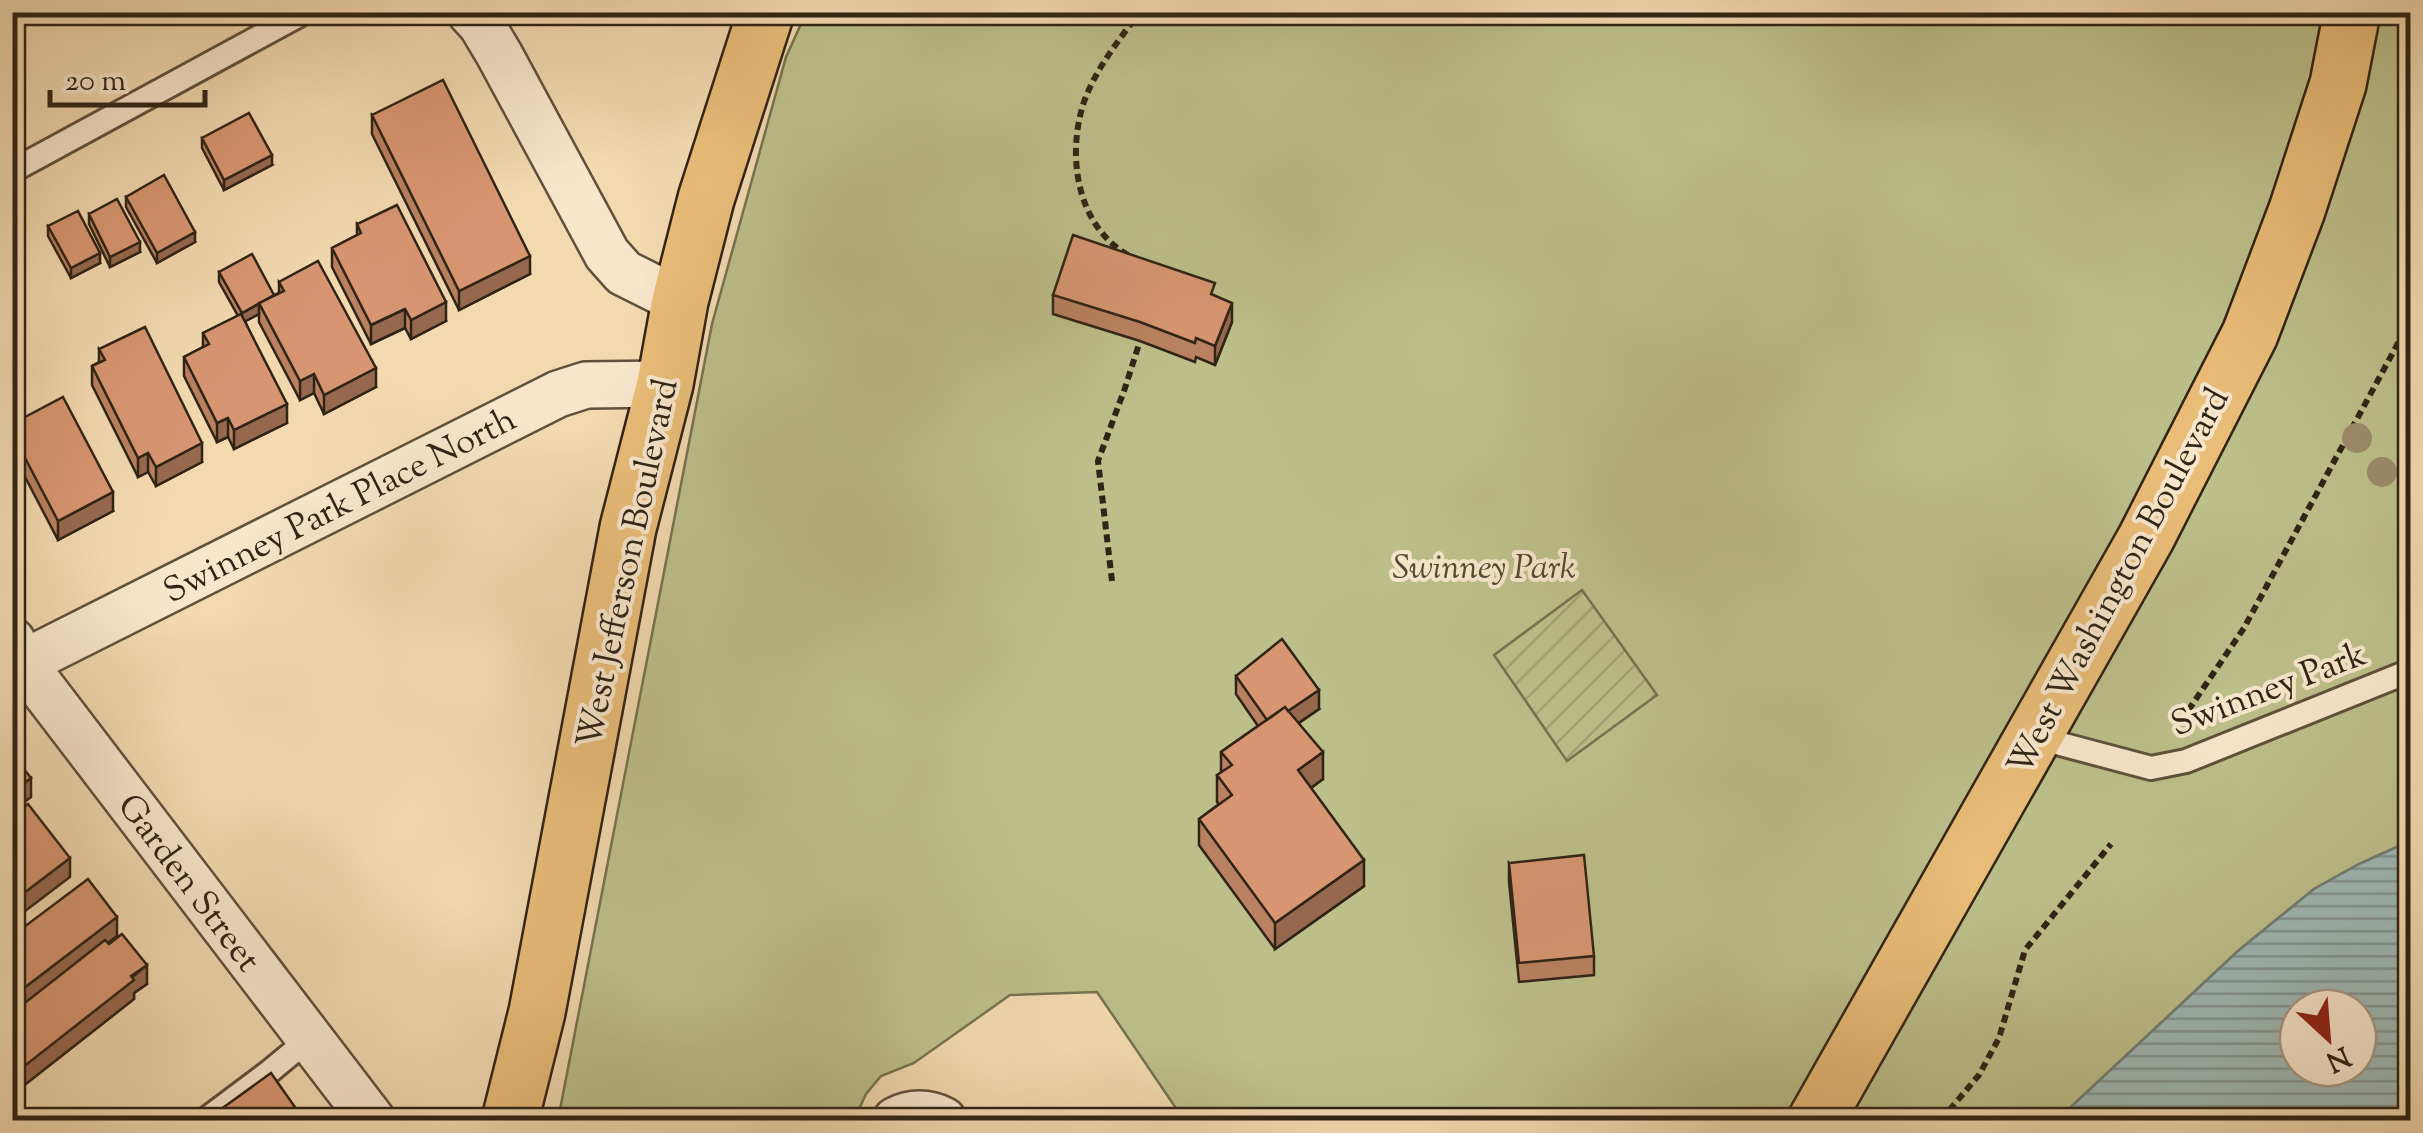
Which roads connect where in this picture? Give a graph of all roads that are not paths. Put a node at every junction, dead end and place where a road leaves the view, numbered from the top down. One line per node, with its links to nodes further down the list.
1 (305, 12): 5 (lane)
2 (470, 12): 6 (street)
3 (766, 12): 6 (main road, West Jefferson Boulevard)
4 (2352, 12): 10 (main road, West Washington Boulevard)
5 (12, 171)
6 (680, 301): 7 (main road, West Jefferson Boulevard)
7 (665, 384): 8 (street, Swinney Park Place North); 14 (main road, West Jefferson Boulevard)
8 (18, 652): 11 (street, Garden Street)
9 (2410, 670): 10 (lane, Swinney Park)
10 (2034, 737): 17 (main road, West Washington Boulevard)
11 (310, 1038): 12 (lane); 13 (street, Garden Street)
12 (205, 1120)
13 (372, 1120)
14 (510, 1120)
15 (896, 1120): 16 (street)
16 (943, 1120)
17 (1816, 1120)

